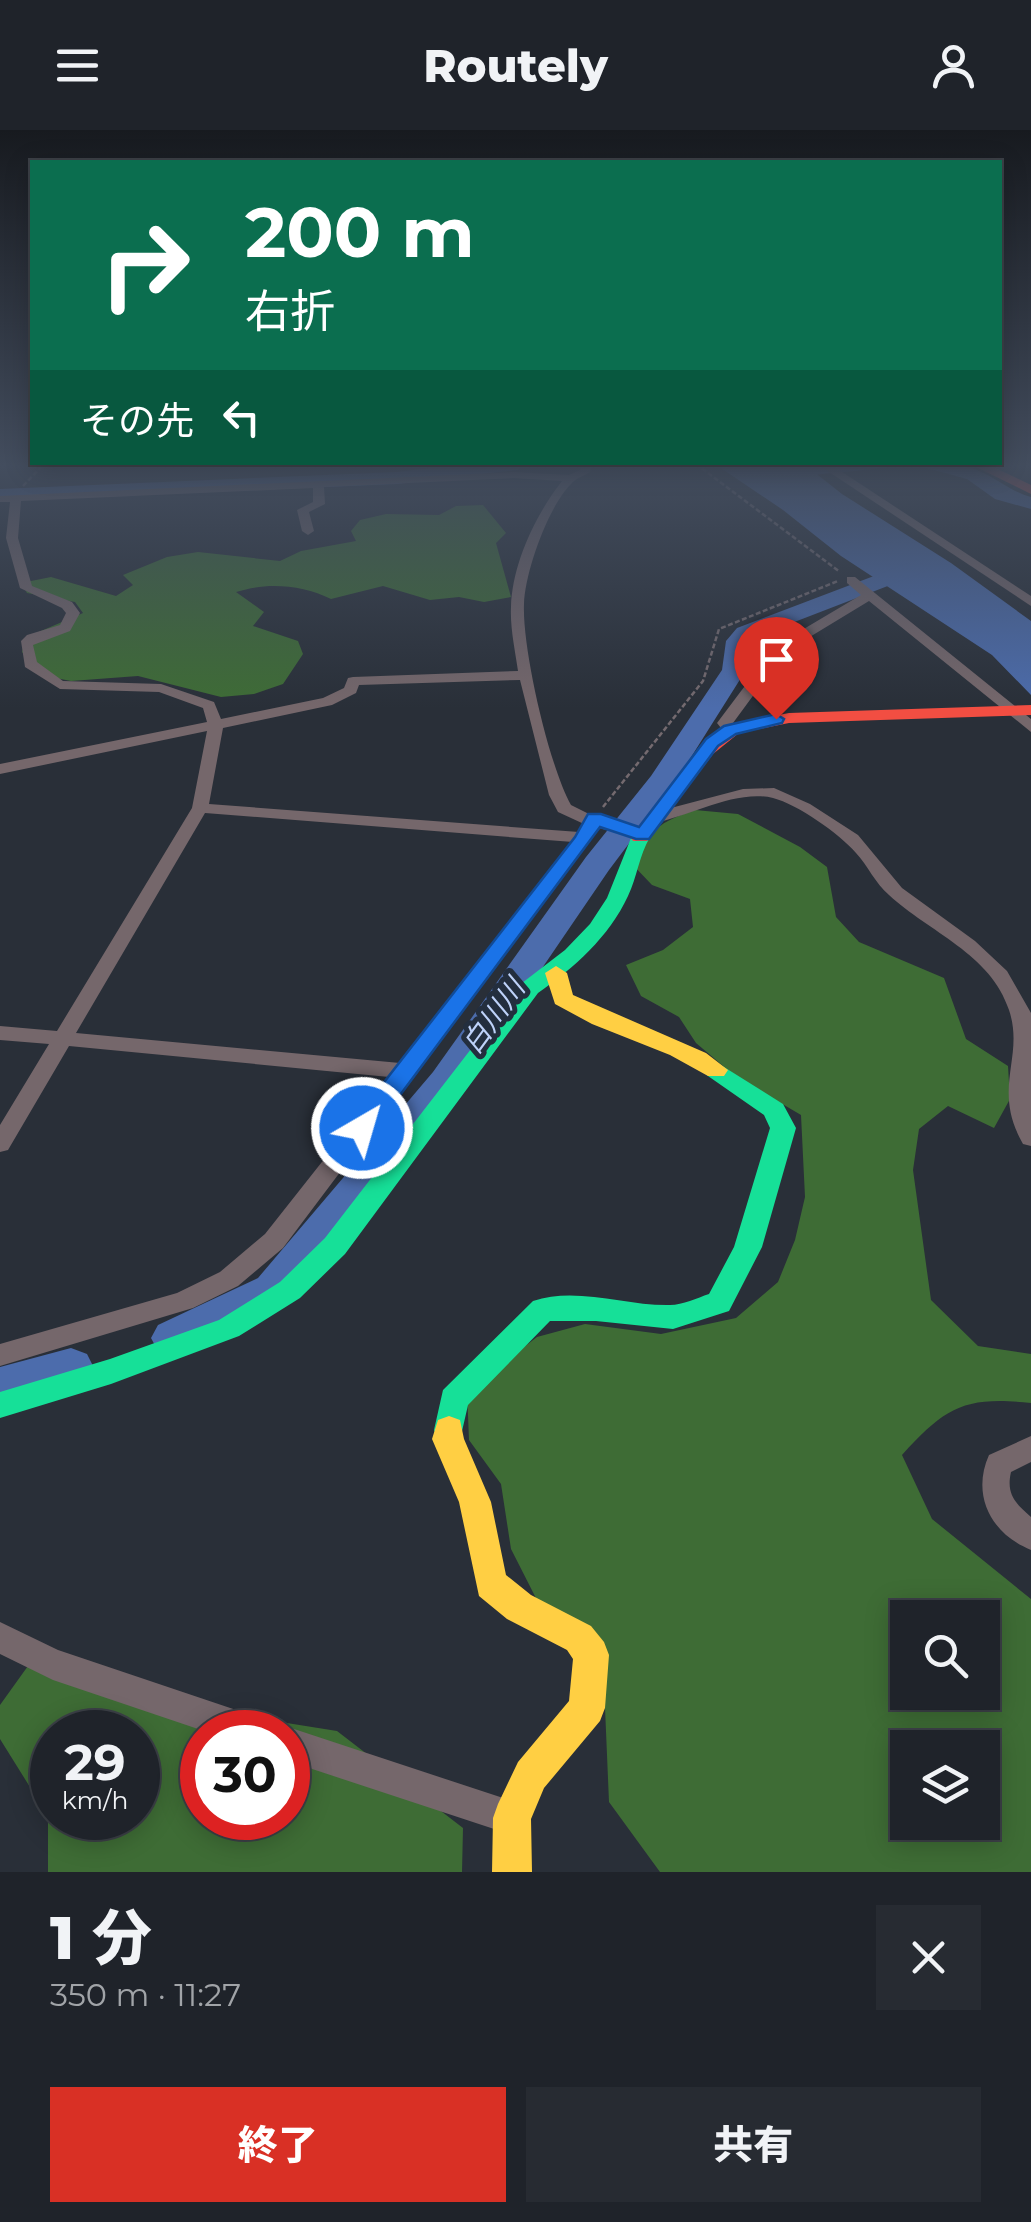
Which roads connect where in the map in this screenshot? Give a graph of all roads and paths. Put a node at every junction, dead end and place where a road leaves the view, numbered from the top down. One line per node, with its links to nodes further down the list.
1 (14, 545): 8 (street)
2 (534, 545): 6 (street)
3 (804, 545): 13 (path)
4 (945, 545): 5 (street)
5 (1031, 602)
6 (528, 675): 8 (street); 13 (street)
7 (1025, 710): 9 (street); 10 (street); 10 (street)
8 (216, 725): 11 (street); 12 (street)
9 (1031, 727)
10 (730, 730): 14 (street)
11 (0, 769)
12 (200, 808): 15 (street); 18 (street)
13 (600, 822): 14 (street); 15 (street)
14 (643, 828): 16 (street); 20 (street)
15 (584, 838): 19 (street)
16 (556, 973): 23 (street); 29 (street)
17 (0, 1033): 18 (street)
18 (63, 1038): 19 (street); 21 (street)
19 (406, 1072): 22 (street)
20 (1031, 1138)
21 (0, 1144)
22 (0, 1355)
23 (0, 1404)
24 (1031, 1448): 25 (street)
25 (1031, 1536)
26 (0, 1638): 27 (street)
27 (189, 1710)
28 (310, 1751): 29 (street)
29 (512, 1818): 30 (street)
30 (512, 1872)

